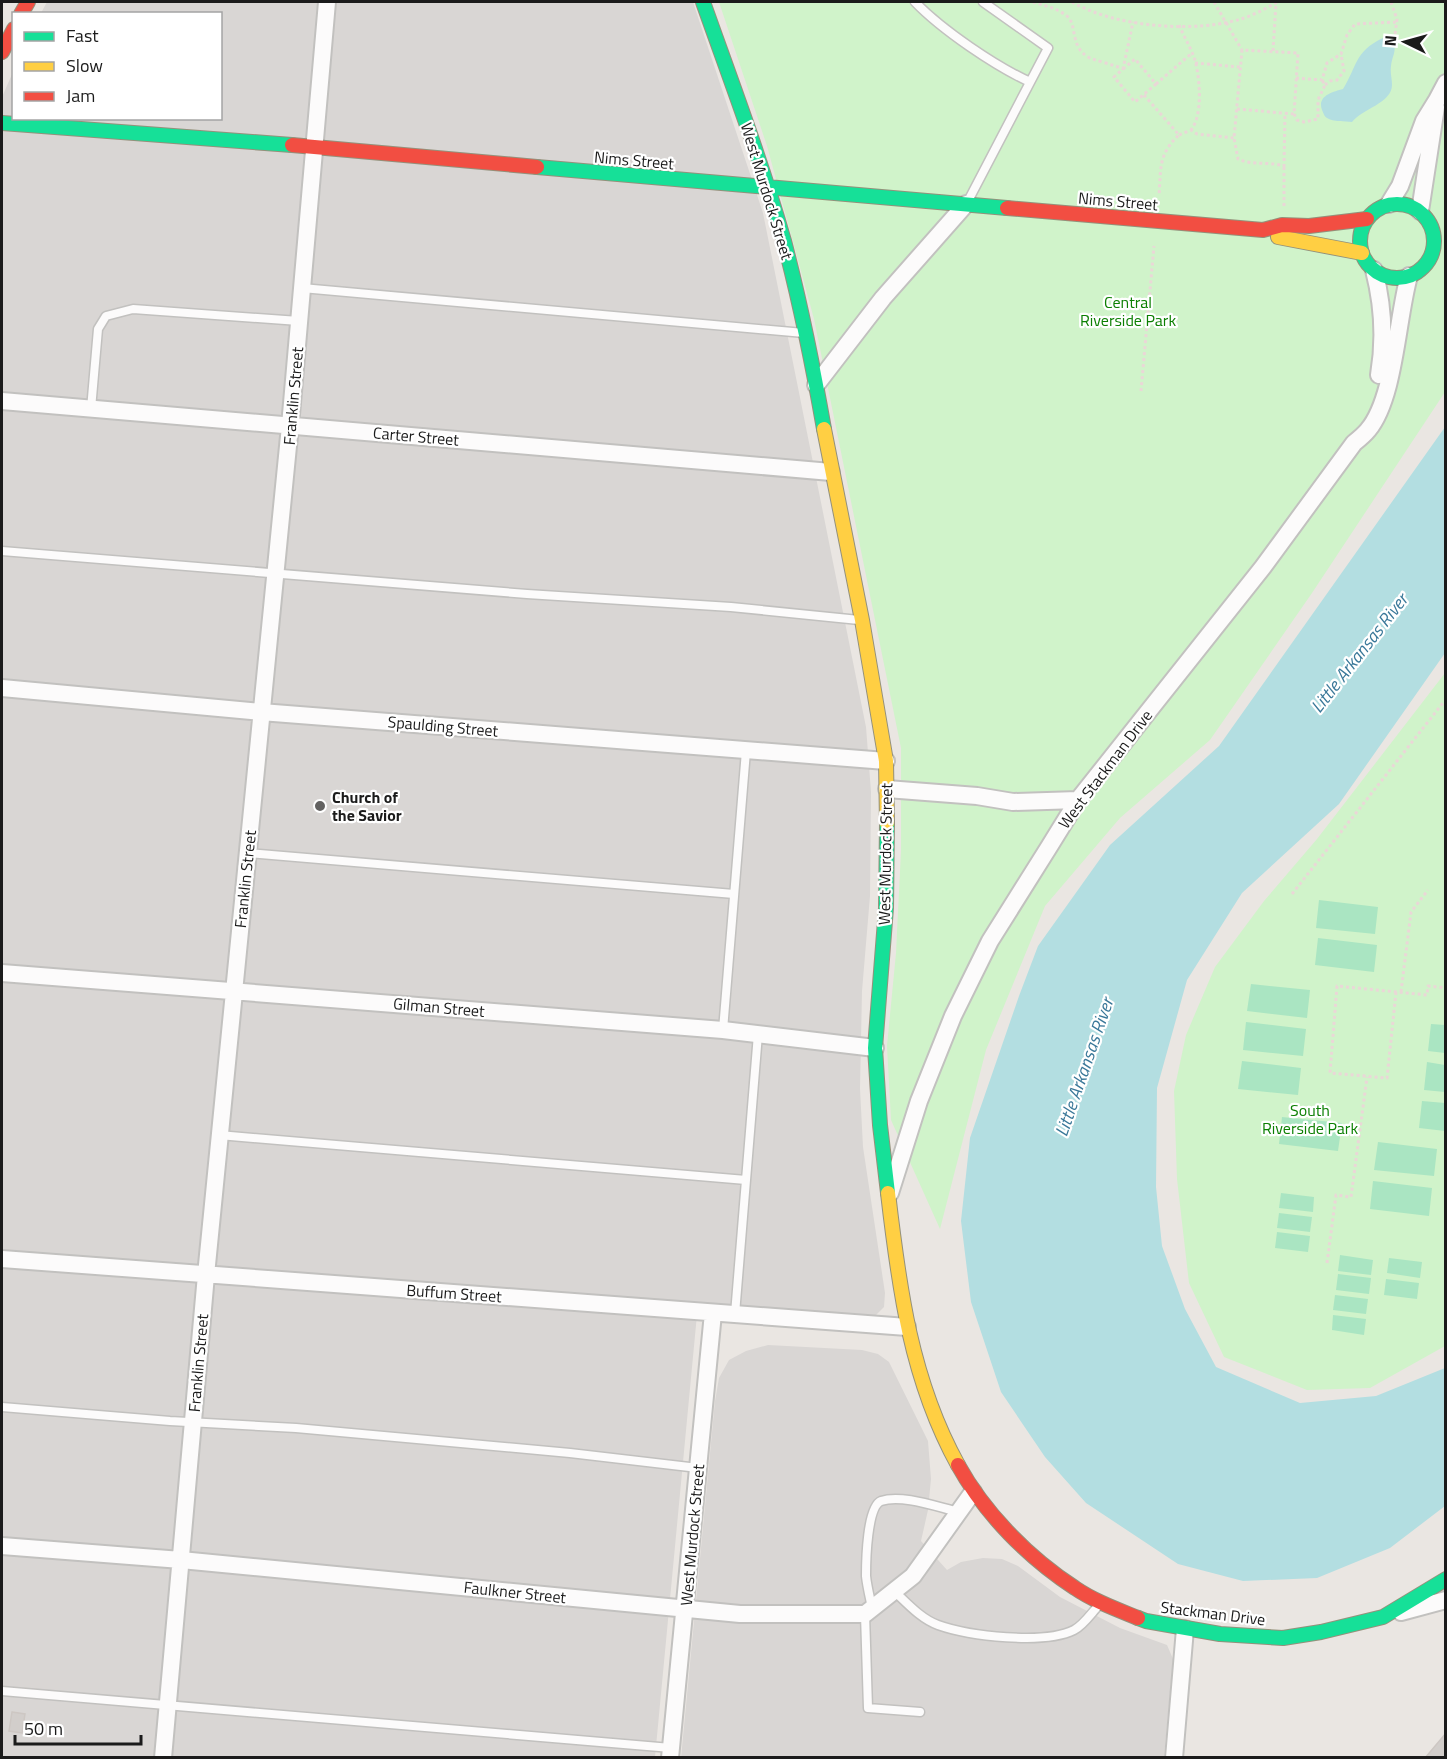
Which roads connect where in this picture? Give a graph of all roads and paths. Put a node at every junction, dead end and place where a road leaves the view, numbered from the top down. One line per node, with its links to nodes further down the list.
1 (327, 2): 39 (street, Franklin Street)
2 (703, 2): 41 (street, West Murdock Street)
3 (915, 2): 26 (lane)
4 (983, 2): 26 (lane)
5 (1034, 2): 23 (path)
6 (1072, 2): 10 (path)
7 (1214, 2): 11 (path)
8 (1277, 2): 11 (path); 17 (path)
9 (1391, 2): 12 (path)
10 (1133, 22): 13 (path); 23 (path)
11 (1225, 22): 13 (path); 16 (path)
12 (1396, 22): 15 (path); 20 (path)
13 (1179, 25): 19 (path)
14 (12, 33): 18 (street)
15 (1395, 34)
16 (1242, 50): 17 (path); 22 (path)
17 (1273, 51): 24 (path)
18 (2, 52)
19 (1192, 53): 21 (path); 28 (path)
20 (1341, 54): 25 (path); 29 (path)
21 (1196, 63): 22 (path); 36 (path)
22 (1240, 67): 32 (path)
23 (1123, 69): 28 (path); 30 (path)
24 (1296, 78): 25 (path); 34 (path)
25 (1322, 80): 29 (path)
26 (1030, 82): 43 (lane)
27 (1446, 82): 31 (street)
28 (1156, 84): 30 (path)
29 (1325, 85): 34 (path)
30 (1143, 95): 37 (path)
31 (1437, 100): 44 (street); 46 (street)
32 (1237, 108): 33 (path); 38 (path)
33 (1285, 113): 34 (path); 40 (path)
34 (1294, 114)
35 (2, 123): 39 (street, Nims Street)
36 (1191, 130): 37 (path); 38 (path)
37 (1179, 135): 42 (path)
38 (1234, 138): 40 (path)
39 (315, 147): 41 (street, Nims Street); 56 (street, Franklin Street)
40 (1284, 166): 45 (path)
41 (768, 188): 43 (street, Nims Street); 58 (street, West Murdock Street)
42 (1159, 196)
43 (966, 204): 48 (street, Nims Street); 59 (street)
44 (1389, 204): 46 (street); 47 (street)
45 (1284, 206)
46 (1420, 211): 49 (street)
47 (1367, 219): 48 (street, Nims Street); 51 (street)
48 (1263, 230): 51 (street, Nims Street)
49 (1439, 231): 52 (street)
50 (1154, 246): 60 (path)
51 (1362, 253): 54 (street)
52 (1429, 259): 53 (street); 55 (street)
53 (1446, 259)
54 (1374, 270): 55 (street); 64 (street, West Stackman Drive)
55 (1409, 276): 64 (street, West Stackman Drive)
56 (302, 288): 57 (street, Franklin Street); 58 (lane)
57 (299, 321): 62 (lane); 63 (street, Franklin Street)
58 (804, 333): 59 (street, West Murdock Street)
59 (816, 385): 65 (street, West Murdock Street)
60 (1141, 391)
61 (2, 402): 62 (street, Carter Street)
62 (91, 409): 63 (street, Carter Street)
63 (290, 426): 65 (street, Carter Street); 67 (street, Franklin Street)
64 (1354, 443): 75 (street, West Stackman Drive)
65 (831, 472): 68 (street, West Murdock Street)
66 (2, 551): 67 (lane)
67 (275, 572): 68 (lane); 71 (street, Franklin Street)
68 (862, 620): 73 (street, West Murdock Street)
69 (2, 688): 71 (street, Spaulding Street)
70 (1446, 699): 79 (path)
71 (261, 711): 72 (street, Spaulding Street); 76 (street, Franklin Street)
72 (746, 751): 73 (street, Spaulding Street); 78 (lane)
73 (886, 761): 74 (street, West Murdock Street)
74 (888, 789): 75 (street); 86 (street, West Murdock Street)
75 (1078, 800): 90 (street, West Stackman Drive)
76 (247, 853): 78 (lane); 82 (street, Franklin Street)
77 (1428, 890): 83 (path)
78 (734, 894): 84 (lane)
79 (1292, 894)
80 (2, 973): 82 (street, Gilman Street)
81 (1446, 988): 83 (path)
82 (234, 991): 84 (street, Gilman Street); 88 (street, Franklin Street)
83 (1398, 992): 87 (path); 87 (path)
84 (723, 1030): 85 (street, Gilman Street)
85 (758, 1033): 86 (street, Gilman Street); 89 (lane)
86 (875, 1048): 90 (street, West Murdock Street)
87 (1367, 1077): 92 (path)
88 (219, 1135): 89 (lane); 93 (street, Franklin Street)
89 (746, 1180): 95 (lane)
90 (889, 1196): 96 (street, West Murdock Street)
91 (2, 1259): 93 (street, Buffum Street)
92 (1327, 1263)
93 (206, 1275): 94 (street, Buffum Street); 98 (street, Franklin Street)
94 (713, 1313): 95 (street, Buffum Street); 99 (street, West Murdock Street)
95 (735, 1314): 96 (street, Buffum Street)
96 (907, 1327): 100 (street, Stackman Drive)
97 (2, 1407): 98 (lane)
98 (193, 1422): 99 (lane); 103 (street, Franklin Street)
99 (698, 1468): 108 (street, West Murdock Street)
100 (973, 1492): 101 (street); 107 (street, Stackman Drive)
101 (958, 1512): 105 (street); 109 (lane)
102 (2, 1546): 103 (street, Faulkner Street)
103 (181, 1560): 108 (street, Faulkner Street); 113 (street, Franklin Street)
104 (1446, 1579): 110 (street, Stackman Drive)
105 (894, 1591): 107 (lane); 109 (street)
106 (1446, 1600): 110 (street)
107 (1101, 1603): 111 (street, Stackman Drive)
108 (685, 1608): 109 (street, Faulkner Street); 115 (street, West Murdock Street)
109 (869, 1611): 114 (lane)
110 (1383, 1617): 111 (street, Stackman Drive)
111 (1185, 1629): 117 (street)
112 (2, 1691): 113 (lane)
113 (168, 1704): 115 (lane); 116 (street, Franklin Street)
114 (920, 1712)
115 (671, 1753)
116 (163, 1758)
117 (1174, 1758)

